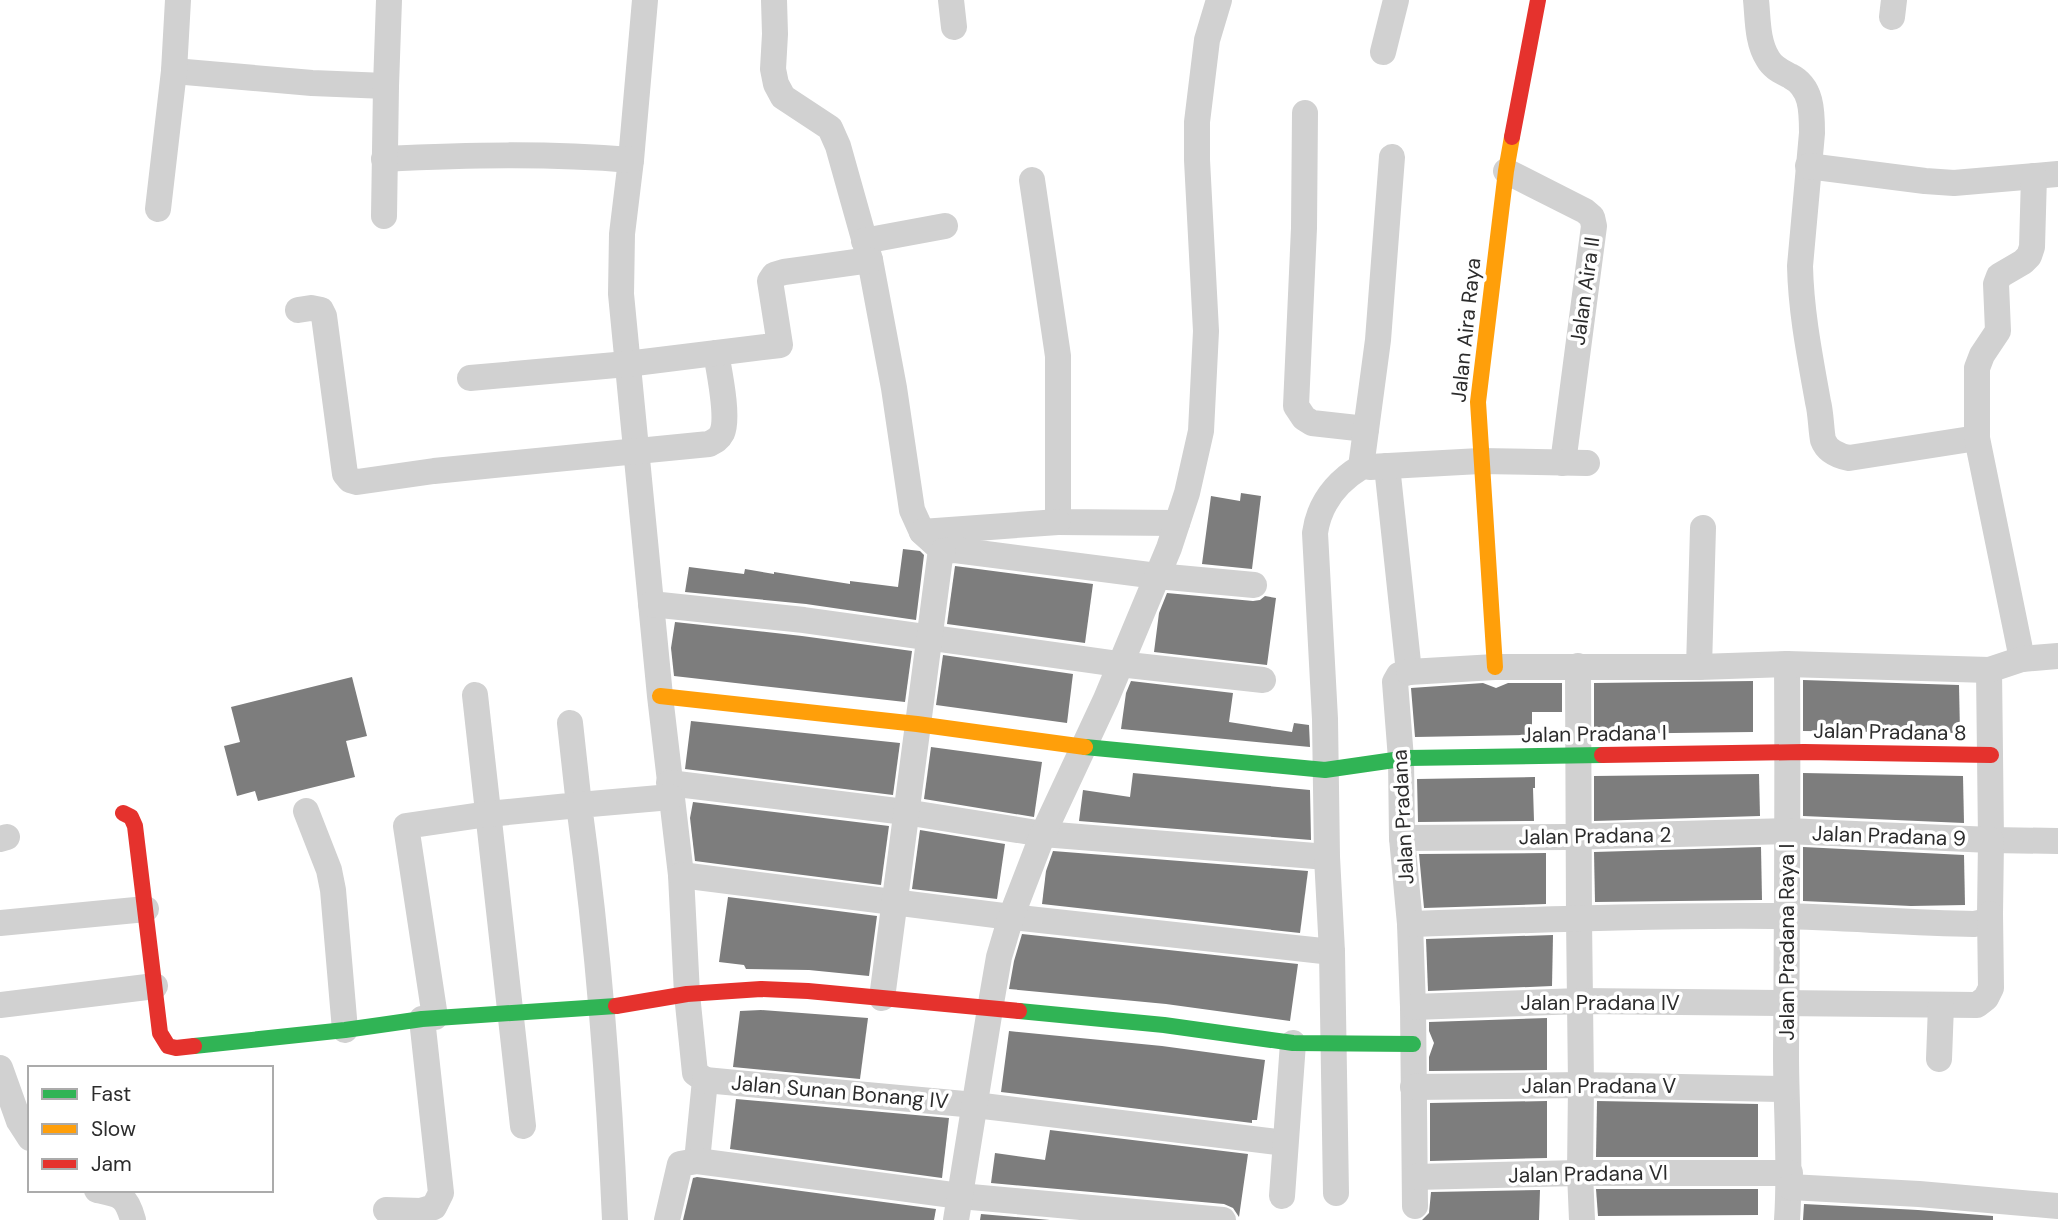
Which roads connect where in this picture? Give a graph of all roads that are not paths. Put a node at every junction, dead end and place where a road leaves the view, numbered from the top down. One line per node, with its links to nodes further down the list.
1 (178, 0): 12 (street)
2 (389, 0): 13 (street)
3 (645, 0): 17 (street)
4 (774, 0): 25 (street)
5 (951, 0): 10 (street)
6 (1219, 0): 37 (street)
7 (1396, 0): 11 (street)
8 (1538, 0): 19 (street, Jalan Aira Raya)
9 (1756, 0): 18 (street)
10 (954, 27)
11 (1383, 52)
12 (174, 71): 13 (street); 22 (street)
13 (386, 86): 16 (street)
14 (1305, 113): 30 (street)
15 (1392, 157): 30 (street)
16 (384, 159): 17 (street); 23 (street)
17 (631, 160): 28 (street)
18 (1808, 166): 20 (street); 31 (street)
19 (1506, 171): 33 (street, Jalan Aira Raya); 33 (street, Jalan Aira II)
20 (2046, 175): 31 (street)
21 (1032, 180): 36 (street)
22 (159, 209)
23 (384, 216)
24 (945, 226): 25 (street)
25 (867, 250): 27 (street); 39 (street)
26 (298, 310): 32 (street)
27 (716, 353): 28 (street); 32 (street)
28 (627, 363): 29 (street); 32 (street)
29 (470, 378)
30 (1366, 429): 35 (street)
31 (1977, 438): 46 (street)
32 (636, 452): 43 (street)
33 (1480, 461): 34 (street); 50 (street, Jalan Aira Raya)
34 (1387, 466): 35 (street); 53 (street)
35 (1361, 467): 64 (street)
36 (1058, 522): 37 (street); 39 (street)
37 (1177, 523): 41 (street)
38 (1703, 528): 51 (street)
39 (922, 533): 40 (street)
40 (943, 551): 41 (street); 44 (street)
41 (1157, 576): 42 (street); 47 (street)
42 (1254, 585)
43 (651, 604): 44 (street); 56 (street)
44 (929, 637): 47 (street); 58 (street)
45 (2058, 656): 46 (street)
46 (2022, 659): 52 (street)
47 (1119, 664): 54 (street); 59 (street)
48 (1787, 664): 51 (street); 52 (street); 60 (street, Jalan Pradana Raya I)
49 (1578, 666): 50 (street); 51 (street); 61 (street)
50 (1495, 667): 53 (street)
51 (1699, 667)
52 (1990, 670): 62 (street, Jalan Pradana IV)
53 (1409, 672): 63 (street, Jalan Pradana)
54 (1263, 680)
55 (475, 695): 70 (street)
56 (660, 696): 58 (street, Jalan Pradana I); 65 (street)
57 (570, 723): 66 (street)
58 (917, 724): 59 (street, Jalan Pradana I); 68 (street)
59 (1084, 747): 64 (street, Jalan Pradana I); 72 (street)
60 (1788, 752): 61 (street, Jalan Pradana I); 62 (street, Jalan Pradana 8); 71 (street, Jalan Pradana Raya I)
61 (1580, 754): 63 (street, Jalan Pradana I); 73 (street)
62 (1991, 755): 75 (street, Jalan Pradana IV)
63 (1401, 759): 64 (street, Jalan Pradana I); 74 (street, Jalan Pradana)
64 (1325, 770): 77 (street)
65 (670, 790): 66 (street); 68 (street); 78 (street)
66 (579, 806): 70 (street); 96 (street)
67 (306, 811): 100 (street)
68 (905, 812): 72 (street); 79 (street)
69 (123, 813): 80 (street)
70 (488, 814): 98 (street); 99 (street)
71 (1787, 831): 73 (street, Jalan Pradana 2); 75 (street, Jalan Pradana 9); 83 (street, Jalan Pradana Raya I)
72 (1043, 834): 77 (street); 82 (street)
73 (1580, 836): 74 (street, Jalan Pradana 2); 84 (street)
74 (1402, 838): 86 (street, Jalan Pradana)
75 (1991, 840): 76 (street, Jalan Pradana 9); 81 (street, Jalan Pradana IV)
76 (2058, 841)
77 (1327, 857): 87 (street)
78 (681, 875): 79 (street); 89 (street)
79 (894, 902): 82 (street); 90 (street)
80 (146, 909): 85 (street); 88 (street)
81 (1990, 914): 83 (street); 94 (street, Jalan Pradana IV)
82 (1011, 917): 87 (street); 97 (street)
83 (1788, 917): 84 (street); 92 (street, Jalan Pradana Raya I)
84 (1579, 918): 86 (street); 91 (street)
85 (0, 923)
86 (1410, 924): 95 (street, Jalan Pradana)
87 (1332, 952): 102 (street)
88 (155, 986): 93 (street); 100 (street)
89 (688, 994): 90 (street); 96 (street); 106 (street)
90 (882, 998): 97 (street)
91 (1580, 1001): 92 (street, Jalan Pradana IV); 95 (street, Jalan Pradana IV); 107 (street)
92 (1786, 1002): 94 (street, Jalan Pradana IV); 109 (street, Jalan Pradana Raya I)
93 (0, 1005)
94 (1941, 1005): 104 (street)
95 (1413, 1006): 103 (street, Jalan Pradana)
96 (601, 1008): 98 (street); 126 (street)
97 (990, 1009): 101 (street); 110 (street)
98 (511, 1013): 99 (street); 112 (street)
99 (428, 1018): 100 (street); 124 (street)
100 (345, 1030)
101 (1293, 1043): 102 (street); 113 (street)
102 (1333, 1043): 103 (street); 119 (street)
103 (1413, 1044): 108 (street, Jalan Pradana)
104 (1939, 1059)
105 (0, 1068): 111 (street)
106 (705, 1080): 110 (street, Jalan Sunan Bonang IV); 114 (street)
107 (1581, 1085): 108 (street, Jalan Pradana V); 109 (street, Jalan Pradana V); 115 (street)
108 (1413, 1087): 116 (street, Jalan Pradana)
109 (1786, 1089): 117 (street, Jalan Pradana Raya I)
110 (975, 1105): 113 (street, Jalan Sunan Bonang IV); 123 (street)
111 (16, 1126)
112 (523, 1126)
113 (1285, 1143): 120 (street)
114 (696, 1161): 123 (street); 127 (street)
115 (1580, 1172): 116 (street, Jalan Pradana VI); 117 (street, Jalan Pradana VI); 129 (street)
116 (1415, 1177): 121 (street)
117 (1790, 1180): 122 (street, Jalan Pradana VI); 130 (street, Jalan Pradana Raya I)
118 (114, 1192): 125 (street)
119 (1336, 1194)
120 (1282, 1196)
121 (1415, 1206)
122 (2058, 1206)
123 (958, 1208): 128 (street)
124 (386, 1210)
125 (133, 1220)
126 (615, 1220)
127 (667, 1220)
128 (1223, 1220)
129 (1582, 1220)
130 (1787, 1220)

